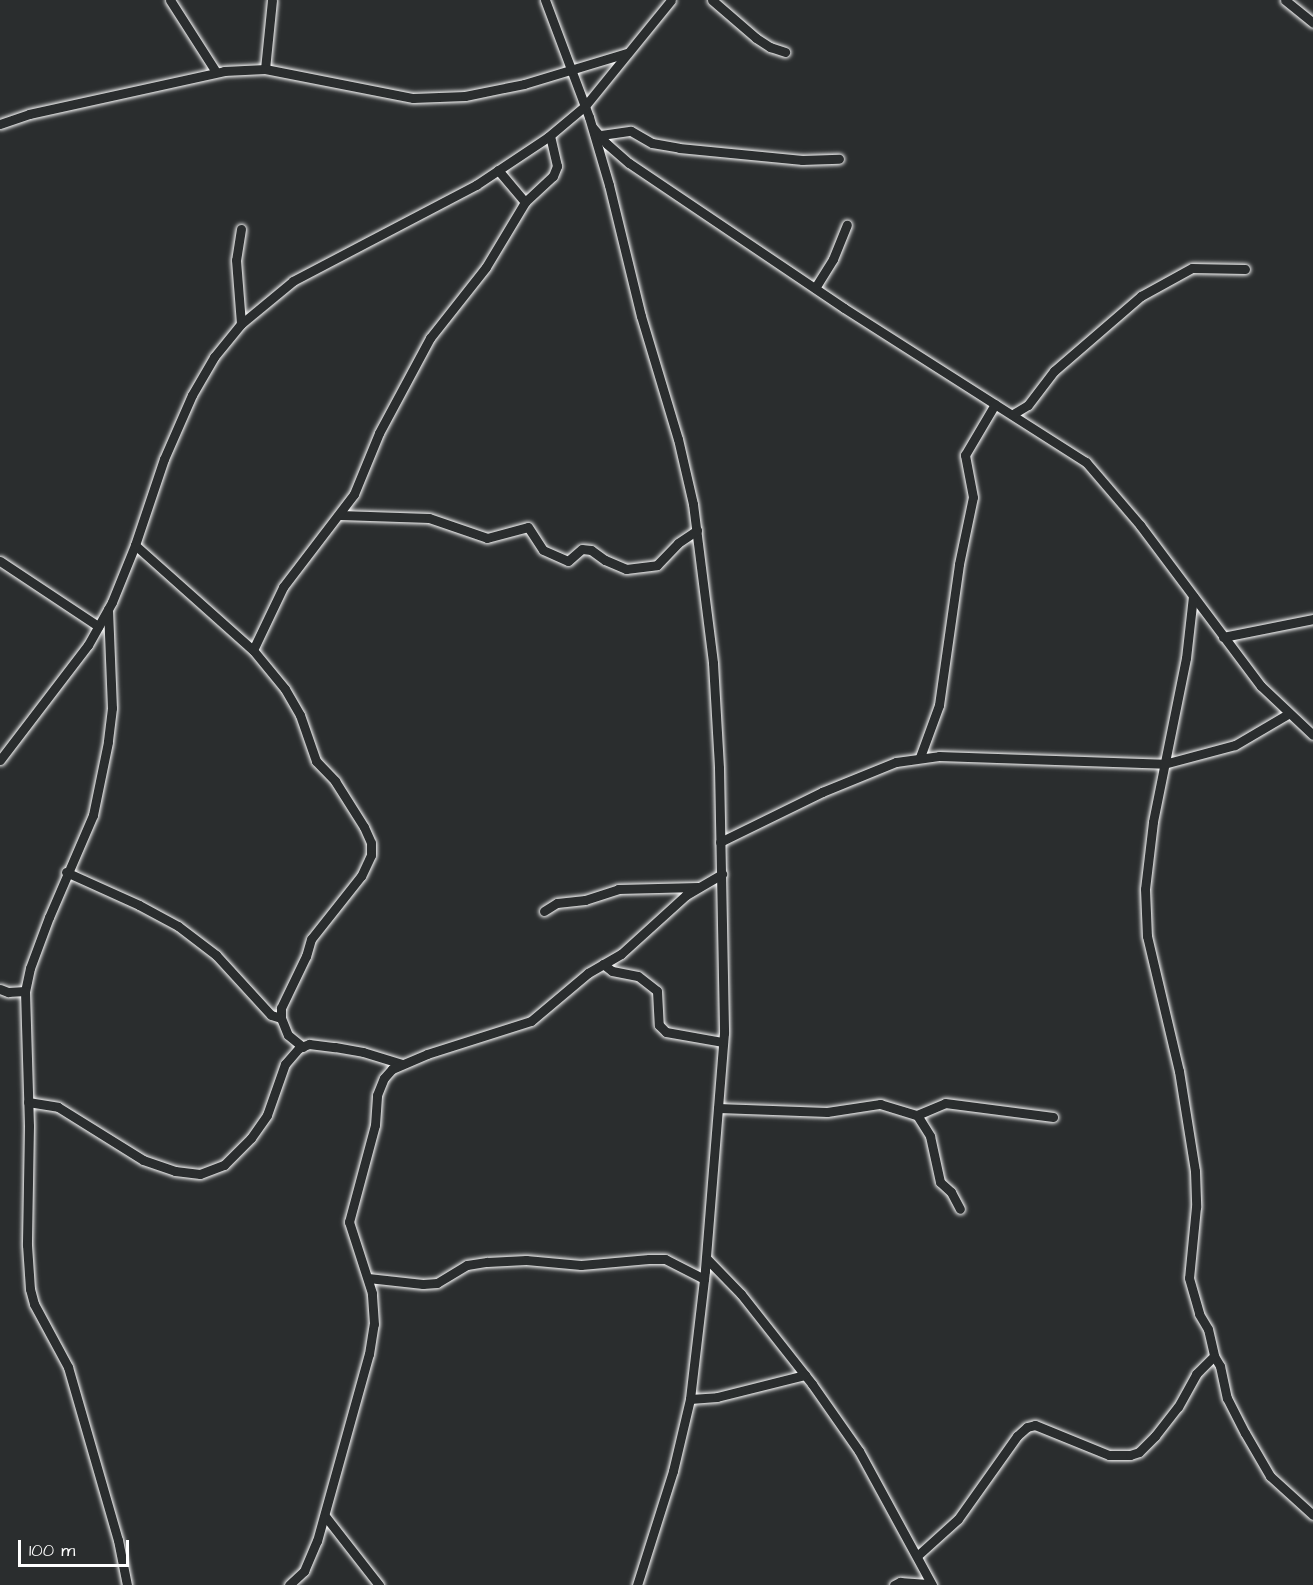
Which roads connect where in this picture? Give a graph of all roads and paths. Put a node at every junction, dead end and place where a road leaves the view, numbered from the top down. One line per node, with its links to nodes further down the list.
1 (170, 0): 12 (street)
2 (272, 0): 11 (street)
3 (544, 0): 10 (street)
4 (671, 0): 9 (street)
5 (712, 0): 8 (street)
6 (1285, 0): 7 (street)
7 (1313, 23)
8 (785, 52)
9 (628, 53): 10 (street); 13 (street)
10 (571, 68): 11 (street); 13 (street)
11 (266, 69): 12 (street)
12 (216, 72): 14 (street)
13 (585, 106): 15 (street); 17 (street)
14 (0, 124)
15 (592, 126): 16 (street); 29 (street)
16 (601, 135): 18 (street); 24 (street)
17 (550, 136): 19 (street); 20 (street)
18 (839, 159)
19 (498, 170): 20 (street); 25 (street)
20 (525, 202): 28 (street)
21 (847, 225): 24 (street)
22 (241, 229): 25 (street)
23 (1245, 269): 27 (street)
24 (814, 288): 26 (street)
25 (241, 324): 30 (street)
26 (995, 404): 27 (street); 40 (street)
27 (1013, 414): 32 (street)
28 (340, 515): 29 (street); 37 (street)
29 (697, 530): 43 (street)
30 (135, 545): 33 (street); 37 (street)
31 (0, 561): 35 (street)
32 (1193, 596): 36 (street); 42 (street)
33 (108, 609): 35 (street); 44 (street)
34 (1313, 619): 36 (street)
35 (99, 626): 41 (street)
36 (1223, 637): 38 (street)
37 (253, 650): 51 (street)
38 (1288, 714): 39 (street); 42 (street)
39 (1312, 732)
40 (920, 757): 42 (street); 43 (street)
41 (0, 760)
42 (1164, 764): 65 (street)
43 (720, 842): 45 (street)
44 (66, 872): 50 (street); 51 (street)
45 (722, 874): 46 (street); 53 (street)
46 (698, 887): 47 (street); 48 (street)
47 (544, 911)
48 (603, 964): 53 (street); 56 (street)
49 (0, 989): 50 (street)
50 (25, 991): 57 (street)
51 (281, 1018): 52 (street)
52 (288, 1035): 54 (street); 55 (street)
53 (723, 1042): 58 (street)
54 (303, 1047): 55 (street); 56 (street)
55 (290, 1056): 57 (street)
56 (402, 1064): 63 (street)
57 (28, 1102): 71 (street)
58 (717, 1108): 59 (street); 62 (street)
59 (917, 1115): 60 (street); 61 (street)
60 (1053, 1117)
61 (960, 1209)
62 (706, 1258): 64 (street); 66 (street)
63 (368, 1278): 64 (street); 69 (street)
64 (704, 1279): 67 (street)
65 (1214, 1356): 68 (street); 70 (street)
66 (805, 1375): 67 (street); 70 (street)
67 (690, 1399): 74 (street)
68 (1313, 1515)
69 (325, 1516): 72 (street); 73 (street)
70 (917, 1556): 76 (street)
71 (127, 1585)
72 (290, 1585)
73 (379, 1585)
74 (637, 1585)
75 (894, 1585): 76 (street)
76 (932, 1585)

